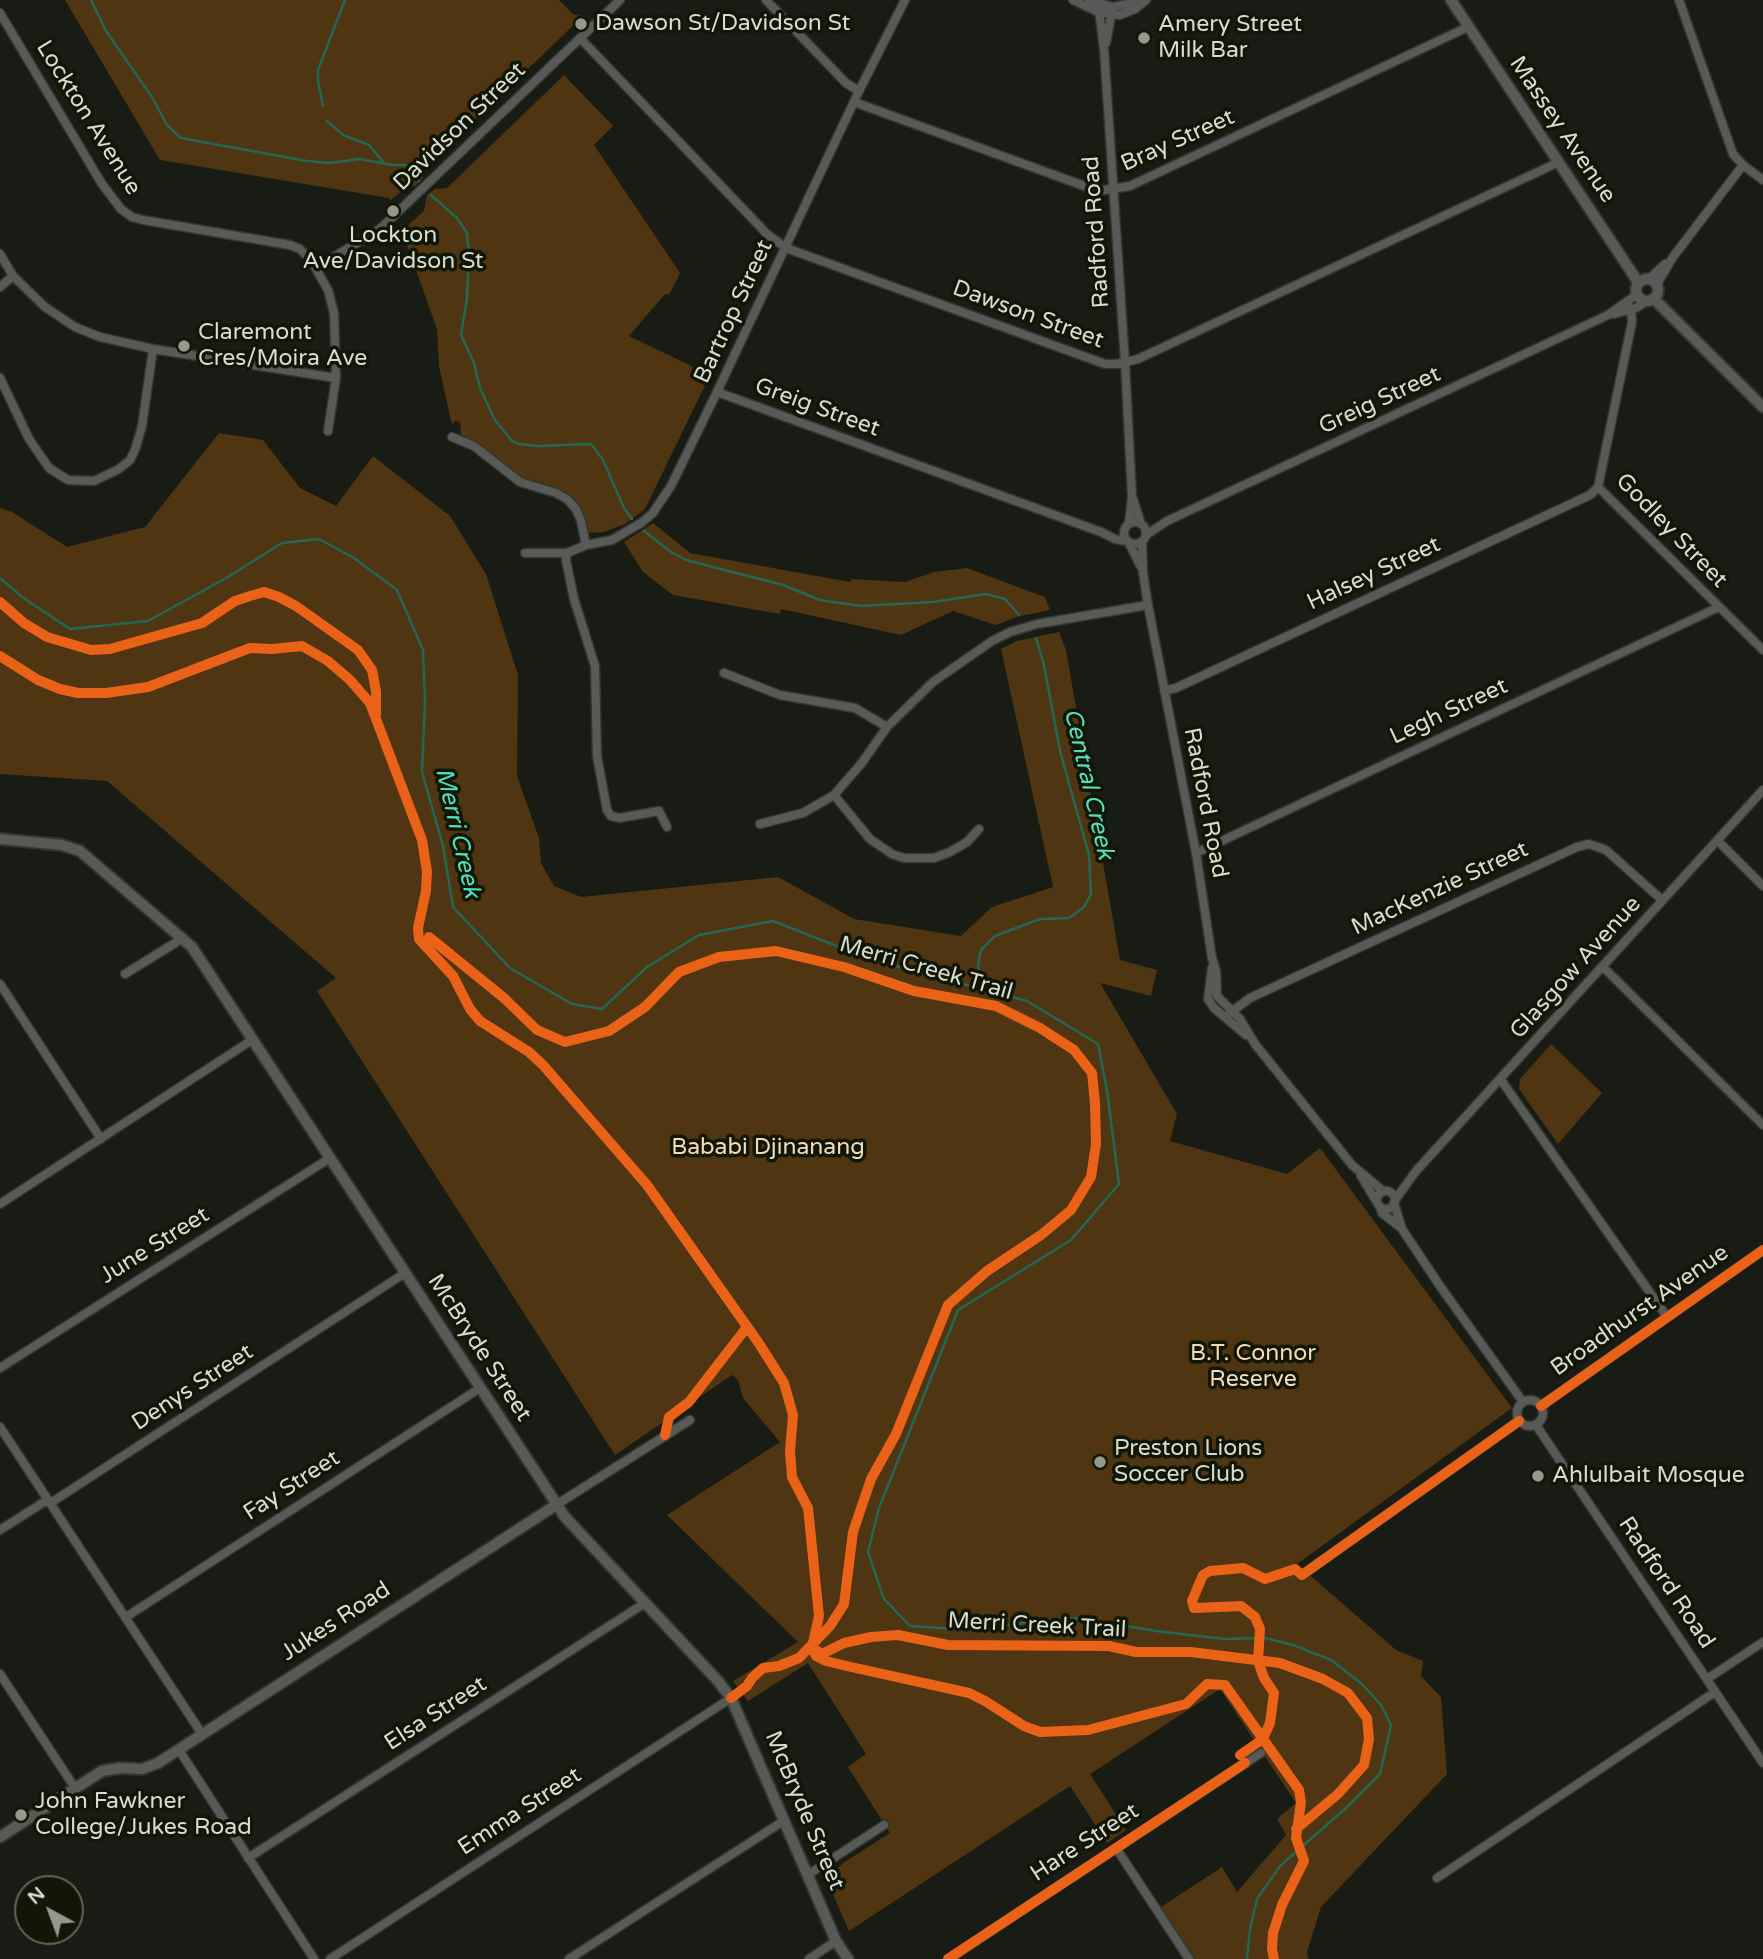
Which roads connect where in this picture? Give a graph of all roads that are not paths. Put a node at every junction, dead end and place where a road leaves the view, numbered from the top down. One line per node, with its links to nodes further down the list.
1 (620, 0): 12 (street, Davidson Street)
2 (766, 0): 14 (street)
3 (905, 0): 14 (street, Bartrop Street)
4 (1073, 0): 8 (street)
5 (1146, 0): 9 (street)
6 (1451, 0): 11 (street, Massey Avenue)
7 (1679, 0): 17 (street)
8 (1095, 5): 9 (street); 13 (street, Radford Road)
9 (1112, 11): 13 (street, Radford Road)
10 (0, 13): 22 (street, Lockton Avenue)
11 (1468, 27): 16 (street, Massey Avenue); 19 (street, Bray Street)
12 (580, 38): 20 (street, Dawson Street); 22 (street, Davidson Street)
13 (1104, 49): 19 (street, Radford Road)
14 (859, 91): 15 (street, Bartrop Street)
15 (854, 102): 19 (street, Bray Street); 20 (street, Bartrop Street)
16 (1559, 162): 24 (street, Massey Avenue); 32 (street, Dawson Street)
17 (1743, 165): 18 (street); 24 (street)
18 (1763, 180)
19 (1113, 188): 32 (street, Radford Road)
20 (786, 248): 32 (street, Dawson Street); 35 (street, Bartrop Street)
21 (0, 254): 23 (street)
22 (316, 268): 33 (street, Lockton Avenue)
23 (13, 276): 25 (street); 31 (street)
24 (1648, 282): 26 (street); 27 (street)
25 (0, 287)
26 (1636, 295): 27 (street); 28 (street, Greig Street)
27 (1650, 300): 28 (street, Greig Street); 36 (street)
28 (1629, 306): 29 (street, Greig Street); 30 (street, Godley Street)
29 (1619, 311): 30 (street, Godley Street); 43 (street, Greig Street)
30 (1627, 338): 39 (street, Godley Street)
31 (153, 349): 33 (street); 34 (street)
32 (1125, 362): 40 (street, Radford Road)
33 (336, 378): 37 (street, Lockton Avenue)
34 (0, 379)
35 (717, 392): 42 (street, Greig Street); 45 (street, Bartrop Street)
36 (1763, 407)
37 (328, 432)
38 (452, 436): 45 (street)
39 (1598, 487): 50 (street, Godley Street); 53 (street, Halsey Street)
40 (1132, 496): 41 (street, Radford Road); 43 (street, Radford Road)
41 (1127, 526): 42 (street, Greig Street); 43 (street, Greig Street); 44 (street, Radford Road)
42 (1101, 532): 44 (street, Greig Street)
43 (1144, 532): 44 (street); 48 (street, Radford Road)
44 (1128, 542): 48 (street, Radford Road)
45 (586, 545): 47 (street, Bartrop Street)
46 (525, 553): 47 (street, Bartrop Street)
47 (567, 553): 58 (street)
48 (1143, 573): 49 (street, Radford Road)
49 (1148, 605): 53 (street, Radford Road); 54 (street)
50 (1718, 607): 51 (street, Godley Street); 62 (street, Legh Street)
51 (1763, 650)
52 (724, 673): 54 (street)
53 (1164, 691): 62 (street, Radford Road)
54 (887, 727): 56 (street)
55 (1763, 790): 61 (street, Glasgow Avenue)
56 (834, 795): 57 (street); 59 (street)
57 (760, 824)
58 (667, 827)
59 (979, 829)
60 (0, 839): 65 (street, McBryde Street)
61 (1717, 840): 63 (street); 64 (street, Glasgow Avenue)
62 (1196, 853): 69 (street, Radford Road)
63 (1763, 886)
64 (1662, 900): 66 (street, Glasgow Avenue); 69 (street, MacKenzie Street)
65 (183, 938): 67 (street); 70 (street, McBryde Street)
66 (1603, 967): 71 (street, Glasgow Avenue); 72 (street)
67 (125, 974)
68 (0, 984): 73 (street)
69 (1230, 1013): 75 (street, Radford Road)
70 (252, 1040): 73 (street); 74 (street, McBryde Street)
71 (1501, 1080): 76 (street, Glasgow Avenue); 84 (street)
72 (1763, 1125)
73 (100, 1139): 79 (street)
74 (330, 1158): 83 (street, McBryde Street); 85 (street, June Street)
75 (1357, 1171): 77 (street, Radford Road); 80 (street, Radford Road)
76 (1416, 1171): 77 (street, Glasgow Avenue); 78 (street, Glasgow Avenue)
77 (1386, 1191): 78 (street); 80 (street)
78 (1394, 1201): 80 (street); 81 (street, Radford Road)
79 (0, 1204)
80 (1379, 1205): 81 (street, Radford Road)
81 (1402, 1229): 87 (street, Radford Road)
82 (1763, 1250): 84 (street, Broadhurst Avenue)
83 (405, 1273): 86 (street, McBryde Street); 93 (street, Denys Street)
84 (1667, 1317): 88 (street, Broadhurst Avenue)
85 (0, 1368)
86 (480, 1388): 94 (street, McBryde Street); 98 (street, Fay Street)
87 (1522, 1402): 88 (street); 90 (street)
88 (1541, 1406): 91 (street)
89 (690, 1420): 94 (street, Jukes Road)
90 (1519, 1421): 91 (street); 96 (street)
91 (1536, 1425): 101 (street, Radford Road)
92 (0, 1427): 93 (street)
93 (51, 1502): 95 (street, Denys Street); 98 (street)
94 (556, 1505): 97 (street, McBryde Street); 104 (street, Jukes Road)
95 (0, 1530)
96 (1301, 1576)
97 (645, 1603): 103 (street, McBryde Street); 113 (street, Elsa Street)
98 (126, 1617): 104 (street)
99 (1763, 1642): 101 (street)
100 (0, 1675): 108 (street)
101 (1707, 1679): 102 (street, Radford Road)
102 (1715, 1692): 107 (street, Radford Road); 115 (street)
103 (731, 1698): 109 (street, McBryde Street); 118 (street, Emma Street)
104 (202, 1734): 105 (street, Jukes Road)
105 (179, 1750): 108 (street, Jukes Road); 113 (street)
106 (1261, 1753): 112 (street, Hare Street)
107 (1763, 1763)
108 (75, 1788): 111 (street, Jukes Road)
109 (785, 1821): 114 (street, McBryde Street); 119 (street)
110 (884, 1825): 114 (street)
111 (0, 1838)
112 (1116, 1848): 122 (street, Hare Street); 123 (street)
113 (248, 1858): 117 (street)
114 (809, 1874): 116 (street, McBryde Street)
115 (1437, 1878)
116 (836, 1941): 120 (street); 121 (street, McBryde Street)
117 (314, 1959)
118 (330, 1959)
119 (569, 1959)
120 (809, 1959)
121 (848, 1959)
122 (948, 1959)
123 (1189, 1959)

